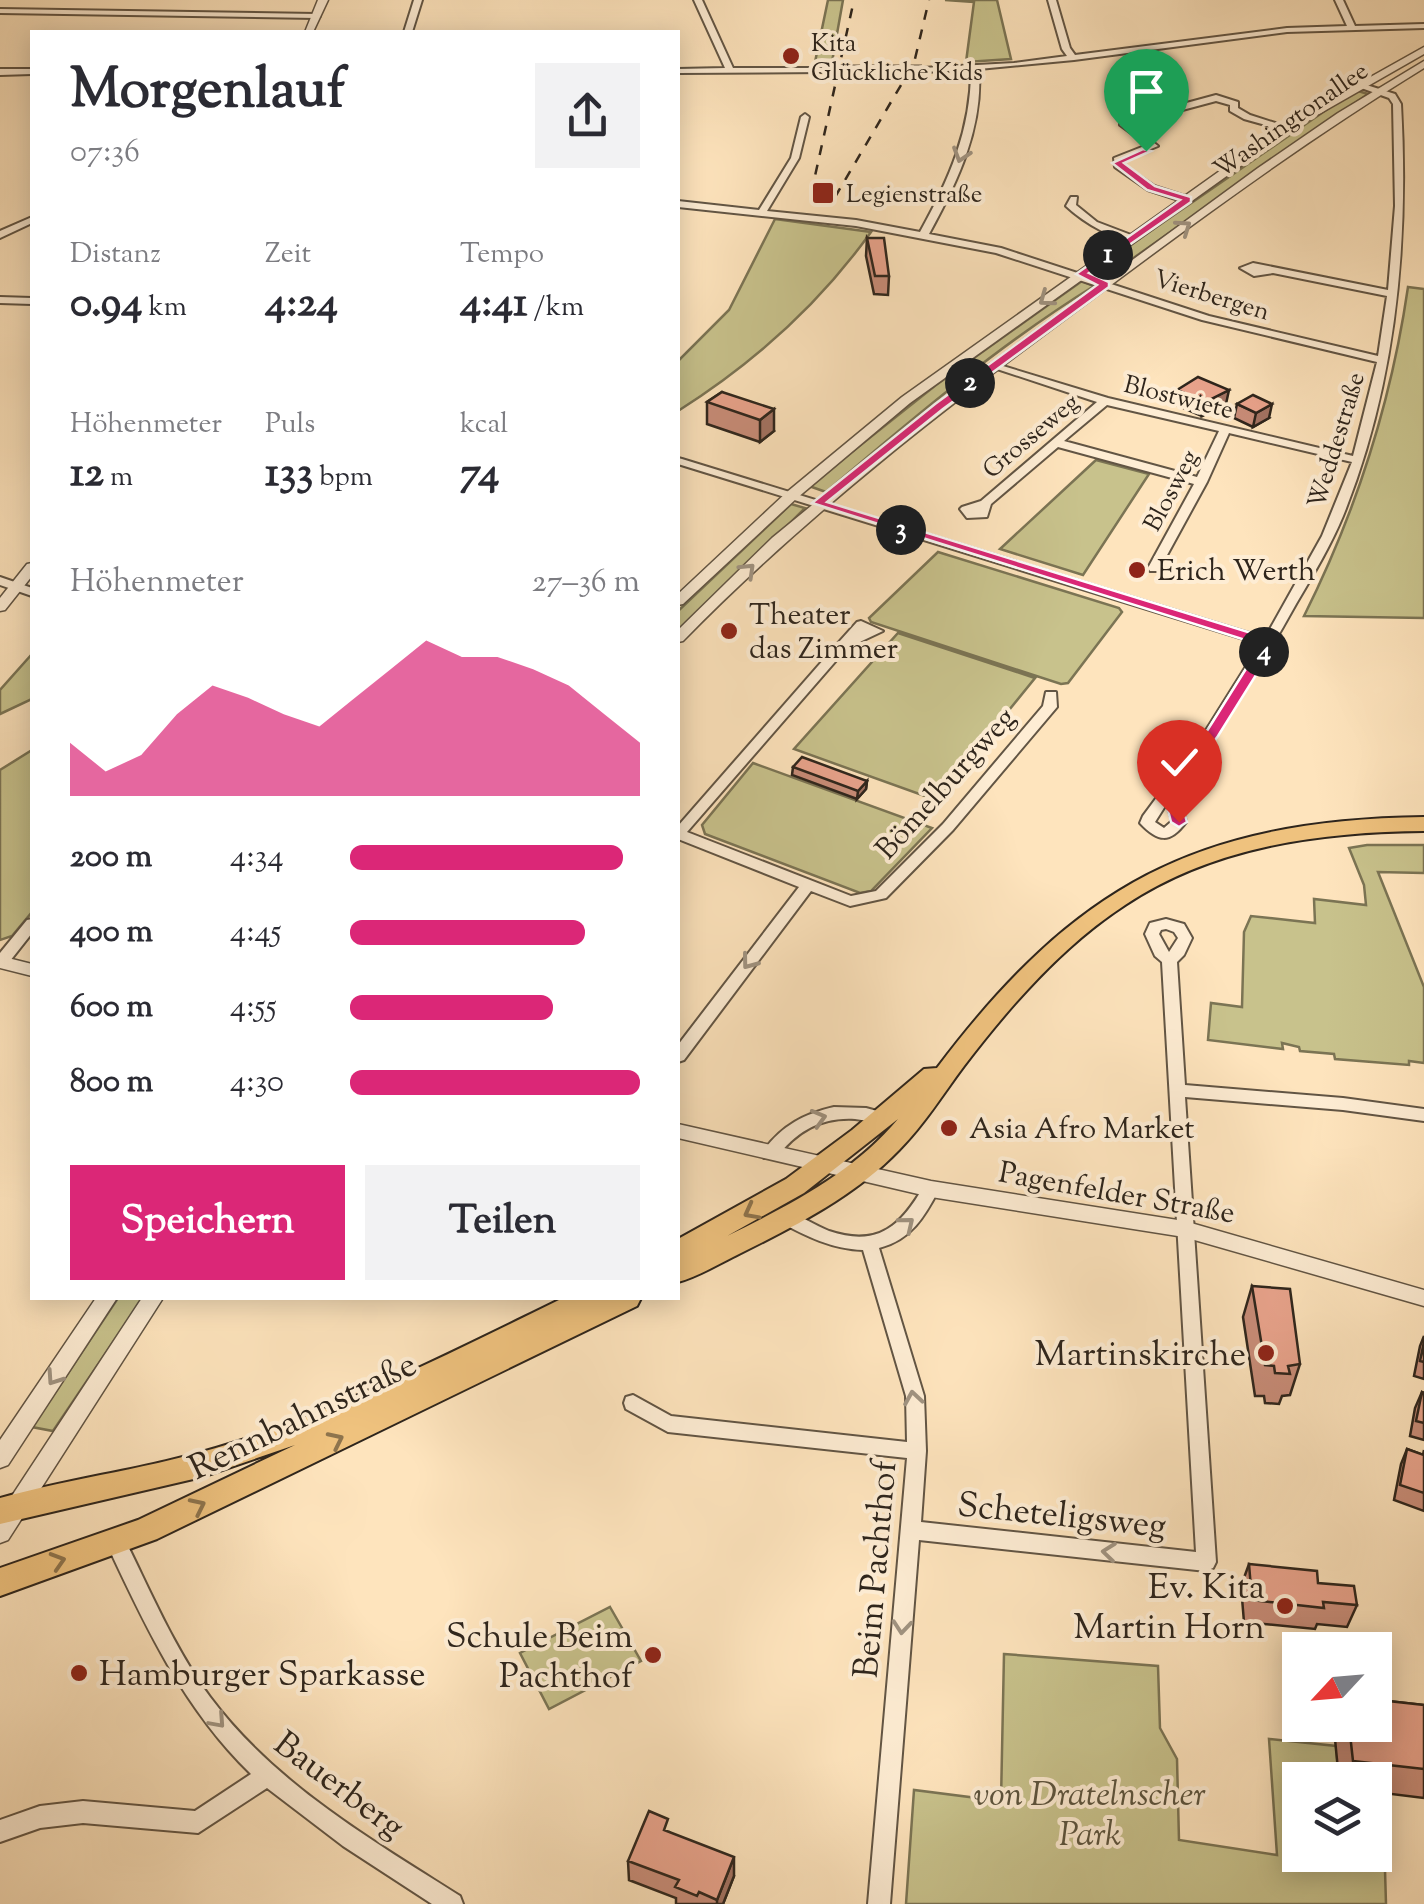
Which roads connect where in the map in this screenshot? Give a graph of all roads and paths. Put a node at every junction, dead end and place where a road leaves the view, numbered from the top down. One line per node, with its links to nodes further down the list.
1 (78, 0): 8 (street)
2 (323, 0): 9 (street)
3 (418, 0): 13 (street)
4 (698, 0): 19 (street)
5 (1052, 0): 15 (street)
6 (1339, 0): 11 (street)
7 (0, 11): 8 (street)
8 (69, 13): 9 (street)
9 (316, 16): 12 (street)
10 (1420, 26): 11 (street)
11 (1352, 28): 15 (street)
12 (310, 30)
13 (409, 30)
14 (1424, 50): 22 (street, Washingtonallee)
15 (1074, 58): 17 (street)
16 (1424, 64): 23 (street, Washingtonallee)
17 (976, 70): 19 (street, bridge); 31 (street, one-way to 31)
18 (680, 71): 19 (street)
19 (730, 71)
20 (0, 72): 21 (street)
21 (30, 72)
22 (1357, 85): 23 (street); 25 (street, Washingtonallee)
23 (1378, 90): 36 (street, Washingtonallee, one-way to 23); 37 (street, Weddestraße)
24 (805, 117): 29 (street)
25 (1286, 128): 27 (street, Washingtonallee); 27 (street)
26 (1074, 199): 33 (street)
27 (1188, 200): 33 (street, Washingtonallee)
28 (680, 204): 29 (street, Vierbergen)
29 (762, 212): 31 (street, Vierbergen)
30 (30, 221): 32 (street)
31 (924, 234): 35 (street, Vierbergen)
32 (0, 235)
33 (1134, 238): 35 (street, Washingtonallee)
34 (1270, 270): 37 (street)
35 (1081, 274): 36 (street, Vierbergen); 48 (street, Washingtonallee, one-way to 48)
36 (1105, 284): 40 (street, Vierbergen); 41 (street, Washingtonallee)
37 (1392, 294): 40 (street, Weddestraße)
38 (0, 300): 39 (street)
39 (30, 301)
40 (1382, 360): 45 (street, Weddestraße)
41 (992, 366): 42 (street, Blostwiete); 49 (street, Washingtonallee)
42 (1105, 401): 43 (street, Blostwiete); 44 (street, Grosseweg)
43 (1224, 431): 45 (street, Blostwiete); 47 (street, Blosweg)
44 (1054, 442): 47 (street); 50 (street, Grosseweg)
45 (1358, 460): 59 (street, Weddestraße)
46 (680, 462): 48 (street)
47 (1201, 482): 51 (street, Blosweg)
48 (792, 495): 49 (street); 56 (street, Washingtonallee)
49 (818, 503): 58 (street, Washingtonallee, one-way to 49); 59 (street)
50 (985, 503)
51 (1154, 568)
52 (30, 570): 54 (street)
53 (0, 581): 54 (street)
54 (16, 588): 55 (street); 57 (street)
55 (30, 592)
56 (680, 600)
57 (0, 607)
58 (680, 636)
59 (1269, 643): 62 (street, Weddestraße)
60 (843, 645): 64 (street)
61 (1051, 695): 66 (street, Bömelburgweg)
62 (1171, 790)
63 (1424, 824): 71 (main road)
64 (680, 832)
65 (680, 835): 66 (street)
66 (808, 885): 72 (street, one-way to 72)
67 (30, 926): 69 (street)
68 (1169, 960): 73 (street)
69 (0, 962): 70 (street)
70 (30, 970)
71 (968, 1044): 75 (main road); 79 (main road)
72 (680, 1053)
73 (1177, 1090): 74 (street); 82 (street)
74 (1424, 1115)
75 (882, 1118): 77 (street, one-way to 75); 78 (main road)
76 (680, 1132): 77 (street, Pagenfelder Straße)
77 (770, 1154): 78 (street, Pagenfelder Straße)
78 (822, 1167): 79 (street, Pagenfelder Straße); 84 (main road, one-way to 84)
79 (855, 1174): 80 (street, Pagenfelder Straße); 81 (main road)
80 (931, 1190): 82 (street, Pagenfelder Straße); 83 (street, one-way to 80)
81 (786, 1218): 83 (street); 85 (main road)
82 (1184, 1229): 86 (street, Pagenfelder Straße); 95 (street, Scheteligsweg, one-way to 95)
83 (870, 1246): 92 (street, Beim Pachthof, one-way to 83)
84 (680, 1249)
85 (680, 1271)
86 (1424, 1298)
87 (106, 1300): 93 (street, one-way to 93)
88 (153, 1300): 94 (street)
89 (582, 1300): 94 (main road, Rennbahnstraße)
90 (624, 1300): 97 (main road, Rennbahnstraße, one-way to 90)
91 (633, 1403): 92 (street)
92 (917, 1451): 95 (street, Beim Pachthof)
93 (0, 1458)
94 (10, 1508): 96 (street)
95 (910, 1530): 102 (street, Beim Pachthof, one-way to 102)
96 (0, 1533)
97 (116, 1542): 98 (main road, Rennbahnstraße, one-way to 97); 99 (street, Bauerberg, one-way to 99)
98 (0, 1582)
99 (266, 1776): 100 (street); 101 (street, Bauerberg)
100 (0, 1831)
101 (452, 1904)
102 (878, 1904)

